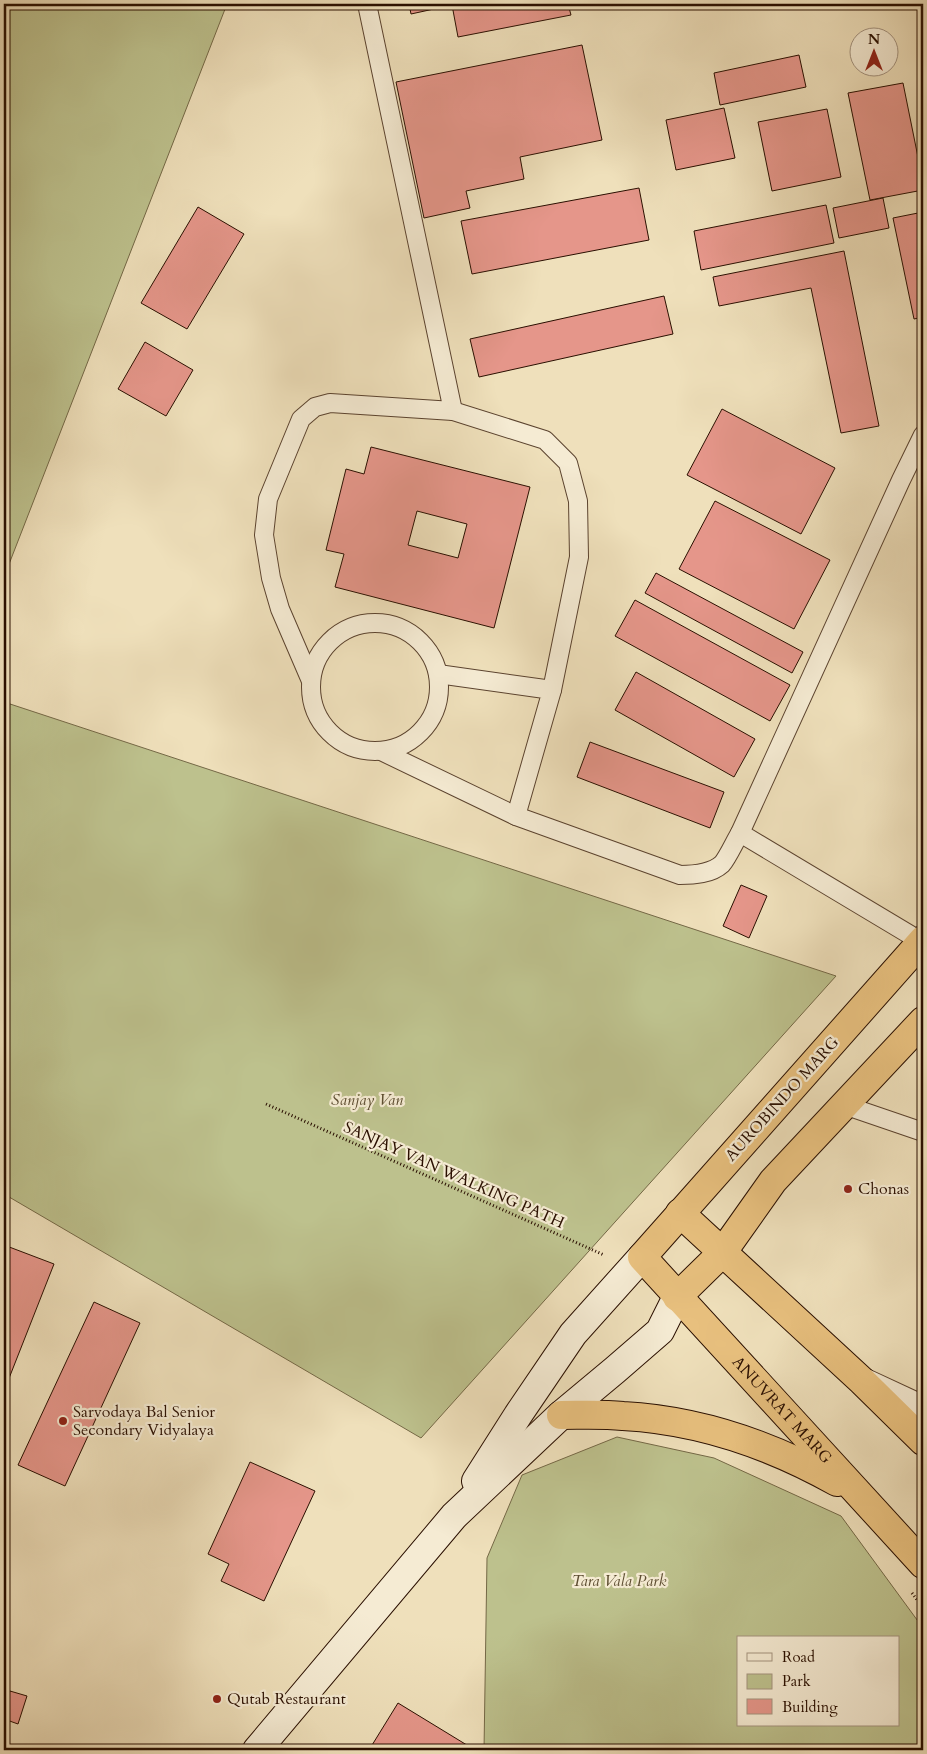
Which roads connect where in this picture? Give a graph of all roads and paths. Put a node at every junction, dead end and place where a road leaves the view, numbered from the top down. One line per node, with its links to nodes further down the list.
1 (367, 4): 2 (lane)
2 (453, 411): 5 (lane); 6 (lane)
3 (923, 434): 9 (lane)
4 (438, 674): 5 (lane); 6 (lane); 7 (lane)
5 (311, 681): 7 (lane)
6 (552, 690): 8 (lane)
7 (381, 751): 8 (lane)
8 (516, 816): 9 (lane)
9 (740, 833): 10 (lane)
10 (923, 941): 15 (highway, AUROBINDO MARG)
11 (923, 1020): 13 (highway)
12 (266, 1104): 17 (path, SANJAY VAN WALKING PATH)
13 (844, 1105): 14 (lane); 16 (highway)
14 (923, 1132)
15 (680, 1213): 16 (highway); 17 (highway, AUROBINDO MARG)
16 (722, 1253): 18 (highway); 19 (highway)
17 (637, 1263): 18 (highway, ANUVRAT MARG); 24 (street)
18 (677, 1297): 21 (street); 23 (highway, ANUVRAT MARG)
19 (862, 1381): 20 (street); 22 (highway)
20 (923, 1410)
21 (561, 1415): 23 (highway); 24 (street)
22 (923, 1441)
23 (858, 1493): 25 (highway, ANUVRAT MARG)
24 (454, 1516): 26 (street)
25 (923, 1564)
26 (256, 1750)

